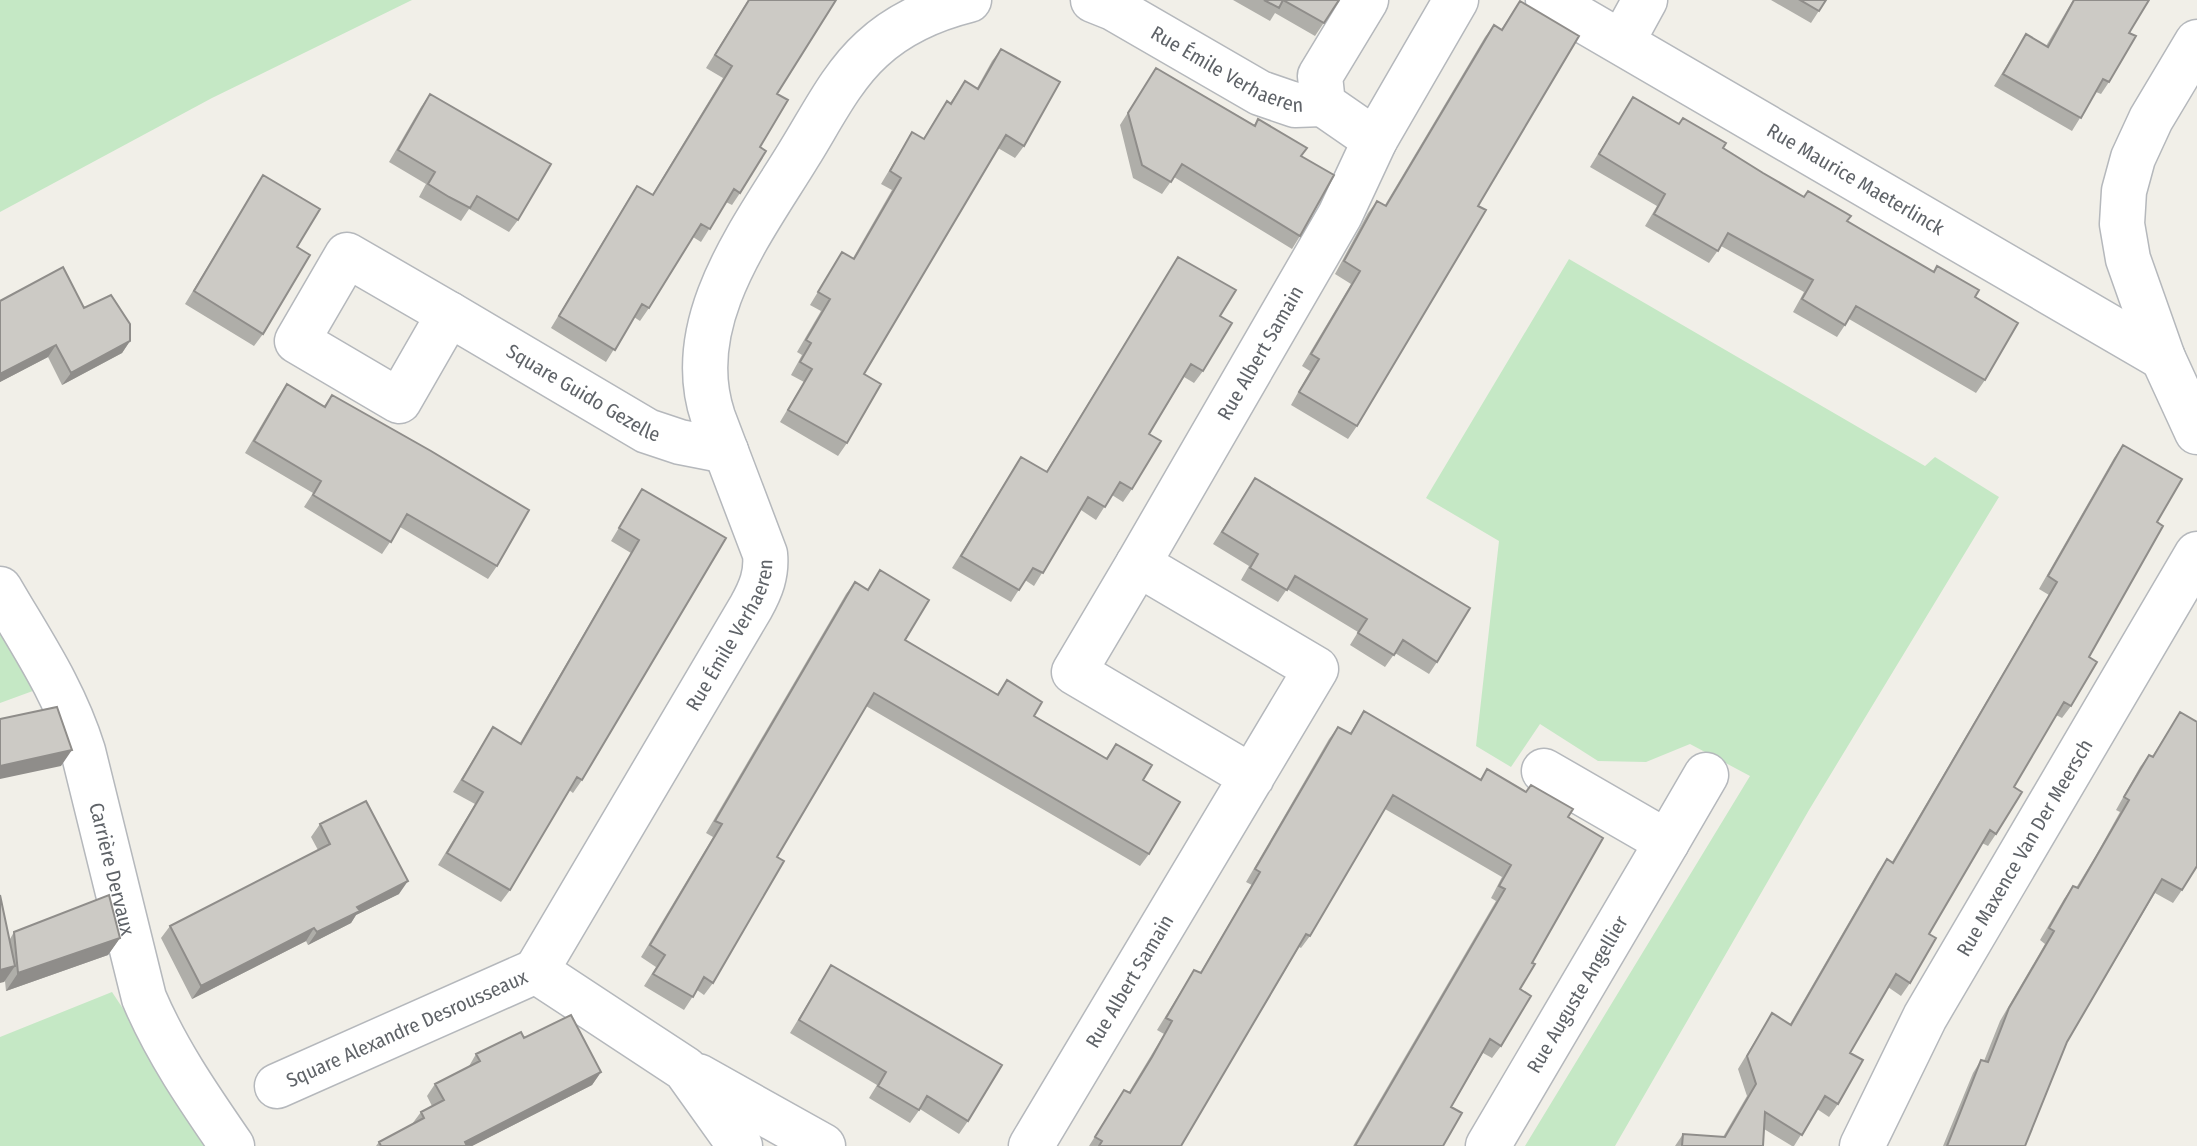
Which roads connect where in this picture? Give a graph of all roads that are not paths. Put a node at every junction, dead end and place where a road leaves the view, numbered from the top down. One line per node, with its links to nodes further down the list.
1 (969, 0): 14 (street, Rue Émile Verhaeren)
2 (1093, 0): 9 (street, Rue Émile Verhaeren)
3 (1366, 0): 9 (street)
4 (1456, 0): 10 (street, Rue Albert Samain)
5 (1548, 0): 7 (street, Rue Maurice Maeterlinck)
6 (1645, 0): 7 (street)
7 (1622, 42): 12 (street, Rue Maurice Maeterlinck)
8 (2197, 42): 12 (street)
9 (1323, 104): 10 (street)
10 (1375, 140): 16 (street, Rue Albert Samain)
11 (449, 314): 14 (street, Square Guido Gezelle)
12 (2163, 358): 13 (street)
13 (2197, 432)
14 (726, 451): 22 (street, Rue Émile Verhaeren)
15 (2197, 554): 30 (street, Rue Maxence Van Der Meersch)
16 (1138, 564): 20 (street, Rue Albert Samain); 20 (street, Rue Albert Samain)
17 (0, 589): 25 (street, Carrière Dervaux)
18 (1544, 771): 21 (street)
19 (1706, 775): 21 (street, Rue Auguste Angellier)
20 (1252, 777): 28 (street, Rue Albert Samain)
21 (1667, 842): 29 (street, Rue Auguste Angellier)
22 (536, 971): 23 (street); 24 (street, Square Alexandre Desrousseaux)
23 (685, 1069): 26 (street); 27 (street)
24 (277, 1086)
25 (232, 1146)
26 (740, 1146)
27 (823, 1146)
28 (1031, 1146)
29 (1488, 1146)
30 (1862, 1146)

